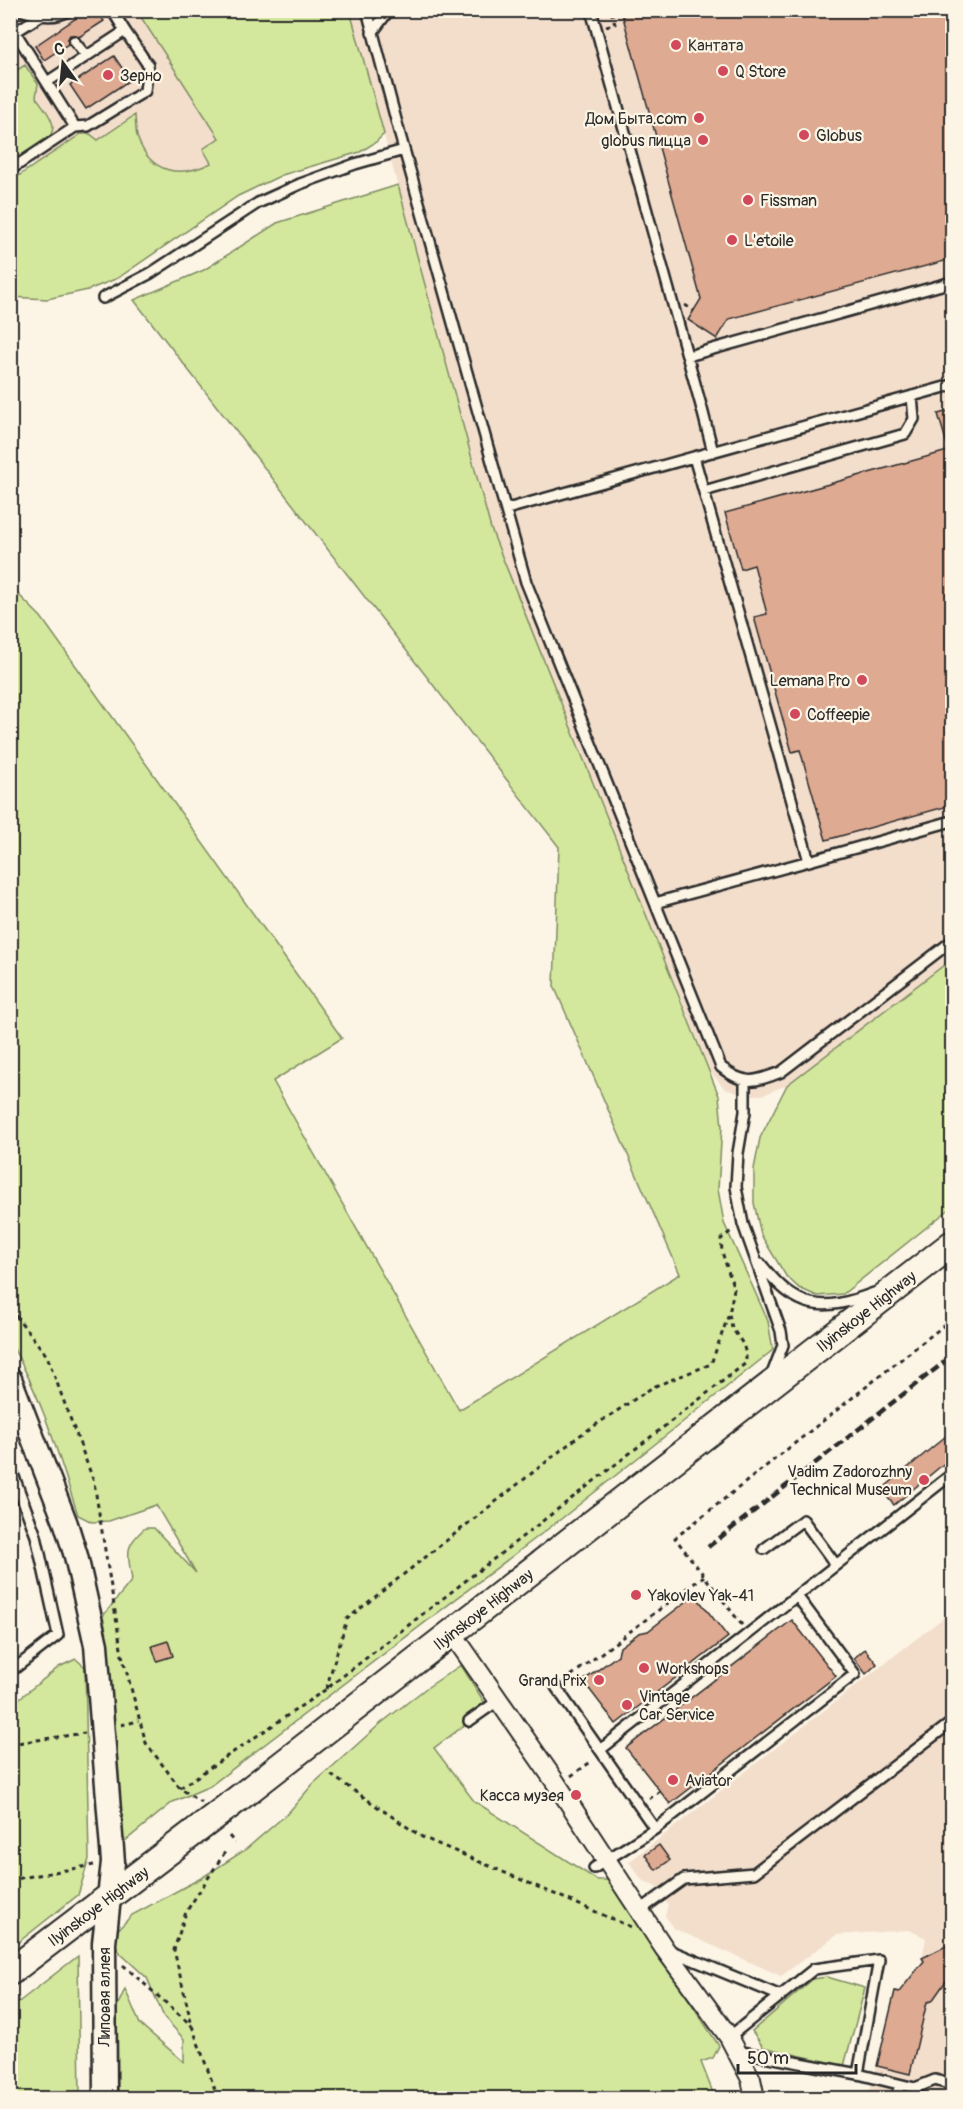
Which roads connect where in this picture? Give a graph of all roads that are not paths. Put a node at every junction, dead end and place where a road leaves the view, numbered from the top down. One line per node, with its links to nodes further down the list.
1 (20, 10): 7 (lane)
2 (70, 10): 8 (lane)
3 (112, 10): 10 (lane)
4 (367, 10): 12 (lane)
5 (389, 10): 12 (lane)
6 (591, 10): 21 (lane)
7 (40, 16): 8 (lane); 11 (lane)
8 (60, 16): 9 (lane)
9 (64, 26)
10 (125, 31): 14 (lane); 16 (lane)
11 (13, 32): 15 (lane)
12 (372, 33): 17 (lane)
13 (74, 41): 14 (lane)
14 (86, 56): 15 (lane)
15 (47, 82): 16 (lane)
16 (75, 127): 18 (lane)
17 (404, 150): 20 (lane); 27 (lane)
18 (10, 170)
19 (952, 282): 21 (lane)
20 (103, 298)
21 (688, 356): 24 (lane)
22 (952, 385): 23 (lane)
23 (912, 396): 24 (lane); 26 (lane)
24 (713, 452): 25 (lane)
25 (694, 457): 26 (lane); 27 (lane)
26 (704, 491): 29 (lane)
27 (507, 509): 30 (lane)
28 (952, 821): 29 (lane)
29 (809, 861): 30 (lane)
30 (655, 903): 32 (lane)
31 (952, 941): 32 (lane)
32 (745, 1081): 34 (lane)
33 (952, 1244): 35 (main road, Ilyinskoye Highway)
34 (756, 1258): 35 (lane); 37 (lane)
35 (903, 1282): 37 (main road, Ilyinskoye Highway)
36 (10, 1378): 52 (street, Липовая аллея)
37 (765, 1390): 43 (main road, Ilyinskoye Highway)
38 (10, 1466): 44 (lane)
39 (952, 1474): 41 (lane)
40 (764, 1549): 41 (lane)
41 (836, 1565): 42 (lane)
42 (797, 1596): 49 (lane); 50 (lane)
43 (453, 1633): 46 (street); 52 (main road, Ilyinskoye Highway)
44 (10, 1672)
45 (556, 1687): 49 (lane)
46 (499, 1700): 47 (lane); 51 (street)
47 (469, 1721)
48 (952, 1722): 53 (lane)
49 (600, 1750): 50 (lane)
50 (655, 1829): 51 (lane)
51 (600, 1864): 53 (street)
52 (111, 1896): 55 (main road, Ilyinskoye Highway); 61 (street, Липовая аллея)
53 (639, 1911): 54 (street)
54 (664, 1948): 56 (lane); 57 (street)
55 (10, 1972)
56 (781, 1996): 57 (lane); 58 (lane)
57 (733, 2044): 58 (lane); 62 (street)
58 (858, 2074): 59 (lane)
59 (900, 2085): 60 (lane); 63 (lane)
60 (952, 2085)
61 (105, 2098)
62 (754, 2098)
63 (896, 2098)

